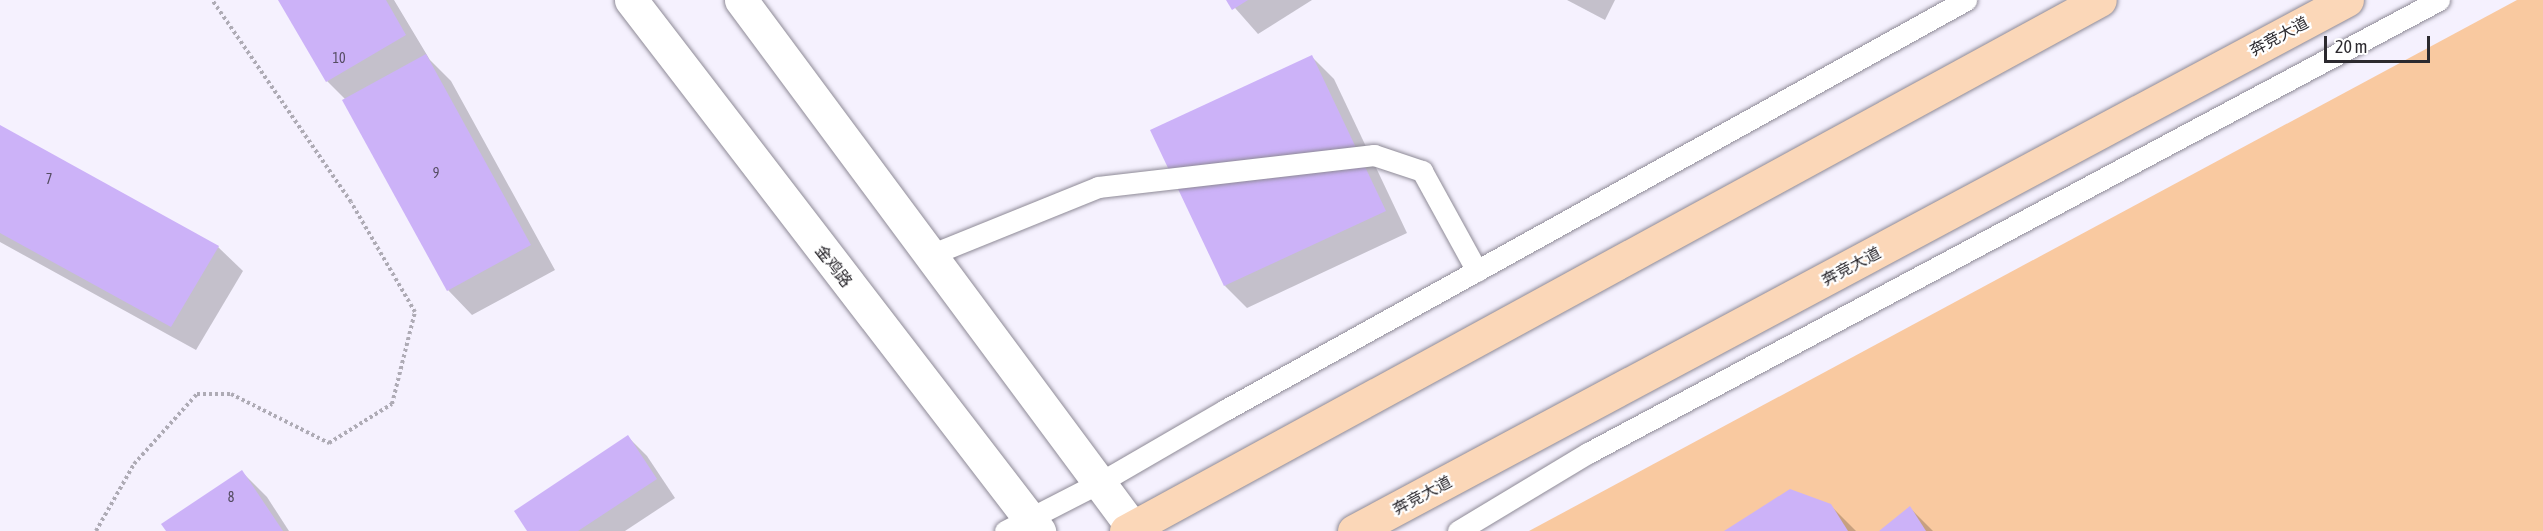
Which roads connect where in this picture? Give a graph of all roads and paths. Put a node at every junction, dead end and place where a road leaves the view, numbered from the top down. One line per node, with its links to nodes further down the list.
1 (212, 0): 13 (path)
2 (631, 0): 11 (main road, 金鸡路)
3 (741, 0): 8 (main road)
4 (1966, 0): 9 (lane)
5 (2100, 0): 12 (main road)
6 (2348, 0): 14 (main road, 奔竞大道)
7 (2439, 0): 15 (lane)
8 (930, 255): 9 (lane); 10 (main road)
9 (1477, 271): 10 (lane)
10 (1099, 483): 11 (lane); 12 (main road)
11 (1024, 526)
12 (1131, 530)
13 (96, 531)
14 (1354, 531)
15 (1458, 531)

